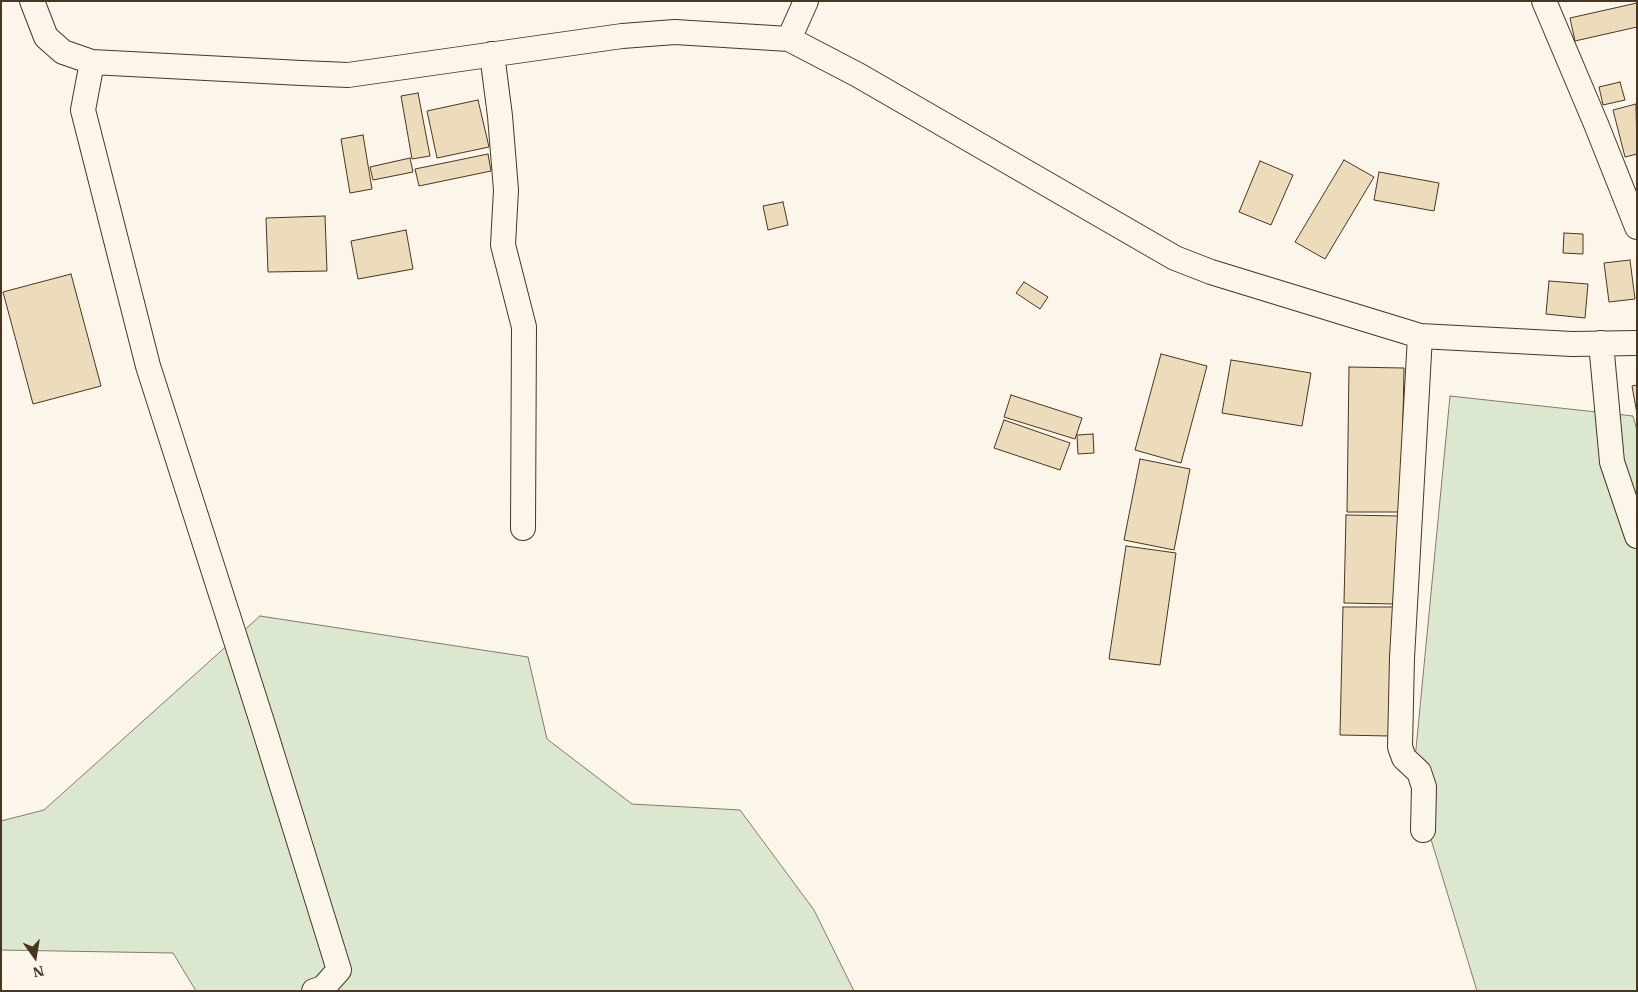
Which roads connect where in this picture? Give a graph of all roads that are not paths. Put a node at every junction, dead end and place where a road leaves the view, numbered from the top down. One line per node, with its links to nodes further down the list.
1 (32, 1): 6 (street)
2 (806, 1): 4 (street)
3 (1544, 1): 7 (street)
4 (789, 39): 5 (street); 8 (street)
5 (492, 54): 6 (street); 11 (street)
6 (92, 62): 14 (street)
7 (1637, 227)
8 (1420, 336): 10 (street); 13 (street)
9 (1637, 342): 10 (street)
10 (1601, 344): 12 (street)
11 (523, 528)
12 (1637, 536)
13 (1423, 830)
14 (314, 991)

